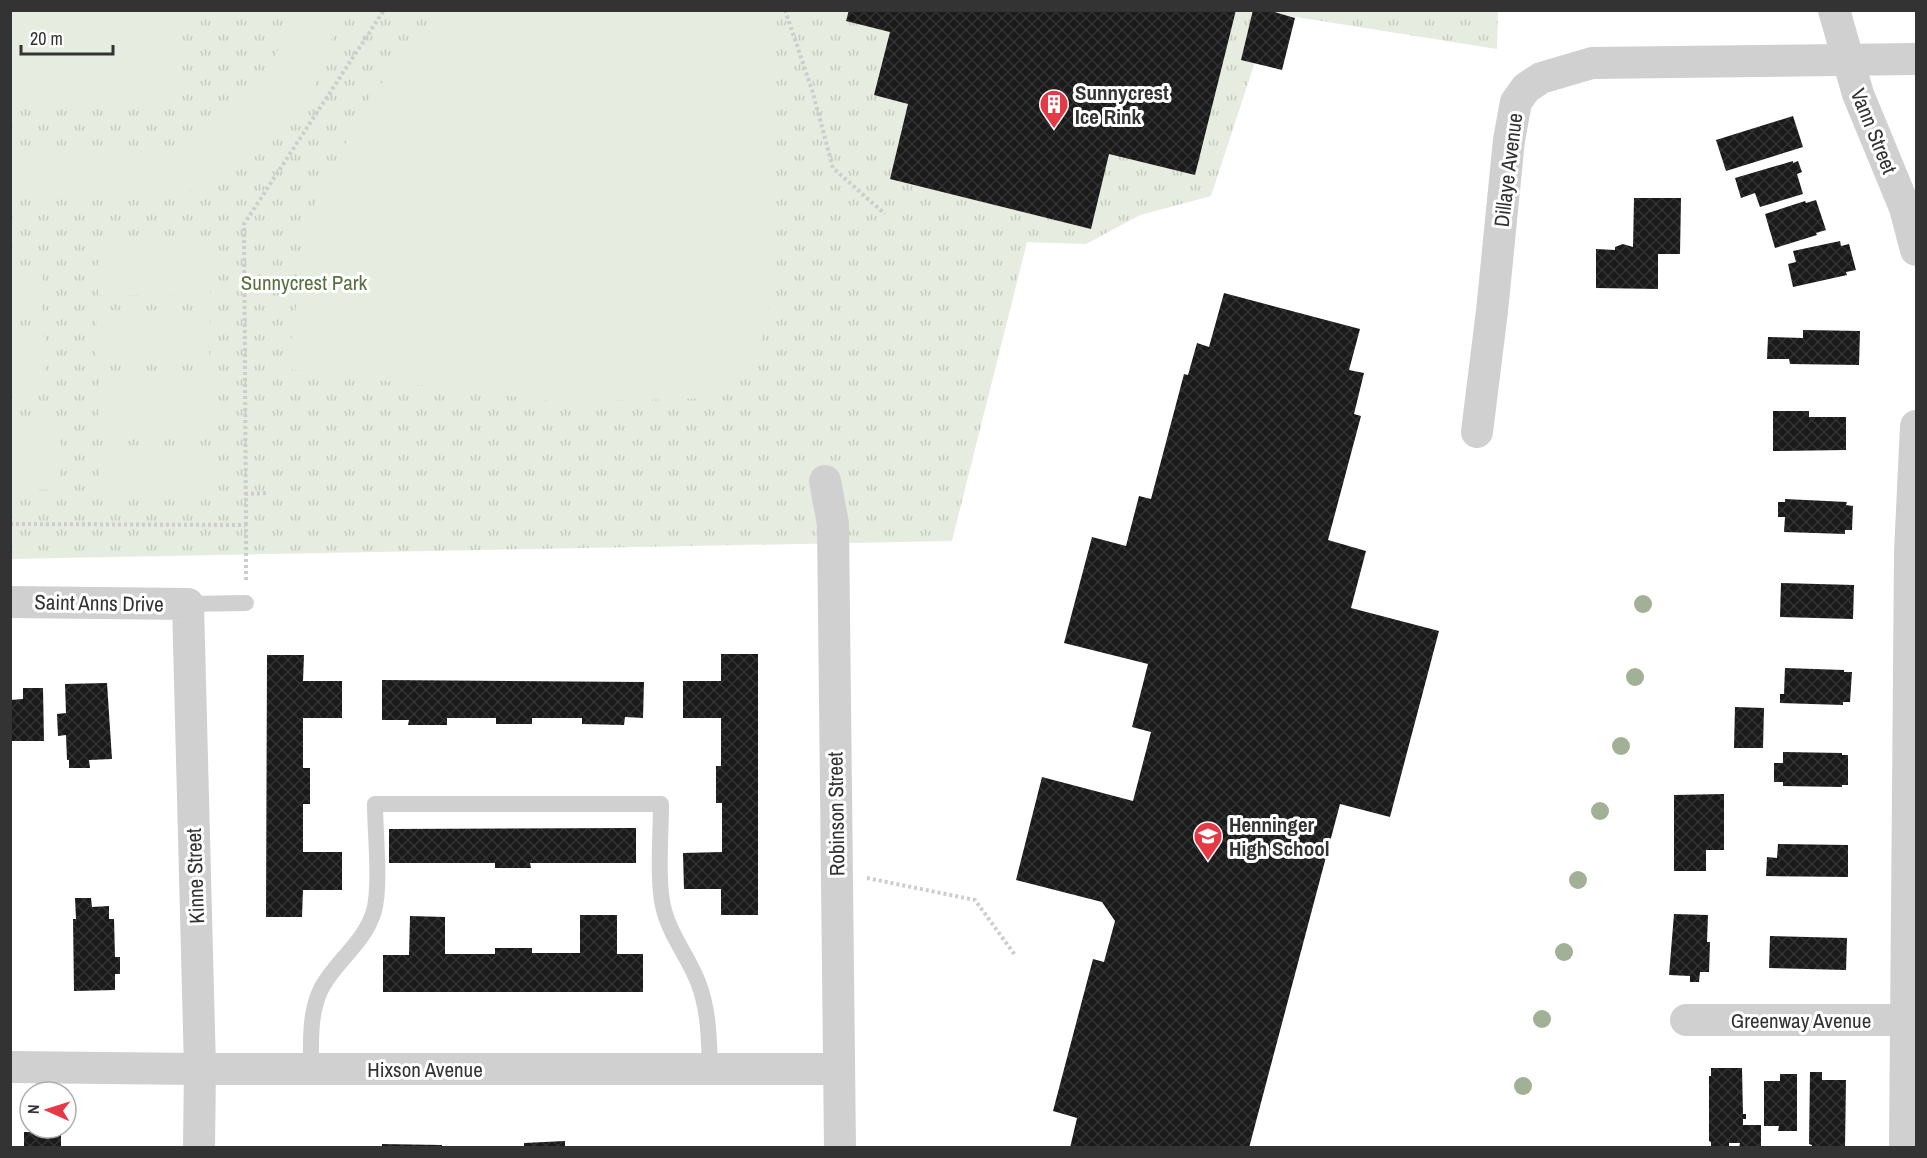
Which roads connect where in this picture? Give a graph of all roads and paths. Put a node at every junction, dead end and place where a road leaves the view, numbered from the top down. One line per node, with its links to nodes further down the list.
1 (384, 10): 12 (path)
2 (785, 10): 6 (path)
3 (1834, 10): 5 (street, Vann Street)
4 (1917, 59): 5 (street, Dillaye Avenue)
5 (1848, 60): 7 (street, Vann Street); 9 (street, Dillaye Avenue)
6 (885, 214)
7 (1917, 250)
8 (1917, 426): 21 (street)
9 (1477, 432)
10 (825, 481): 18 (street, Robinson Street)
11 (267, 493): 12 (path)
12 (245, 494): 14 (path)
13 (10, 525): 14 (path)
14 (246, 525): 16 (path)
15 (10, 602): 17 (street, Saint Anns Drive)
16 (246, 603): 17 (lane)
17 (188, 604): 23 (street, Kinne Street)
18 (837, 872): 19 (path); 26 (street, Robinson Street)
19 (1016, 955)
20 (1686, 1020): 21 (street, Greenway Avenue)
21 (1912, 1020): 29 (street)
22 (10, 1067): 23 (street, Hixson Avenue)
23 (200, 1069): 24 (street, Hixson Avenue); 27 (street, Kinne Street)
24 (311, 1069): 25 (street, Hixson Avenue); 25 (lane)
25 (710, 1069): 26 (street, Hixson Avenue)
26 (840, 1069): 28 (street, Robinson Street)
27 (199, 1148)
28 (840, 1148)
29 (1905, 1148)

